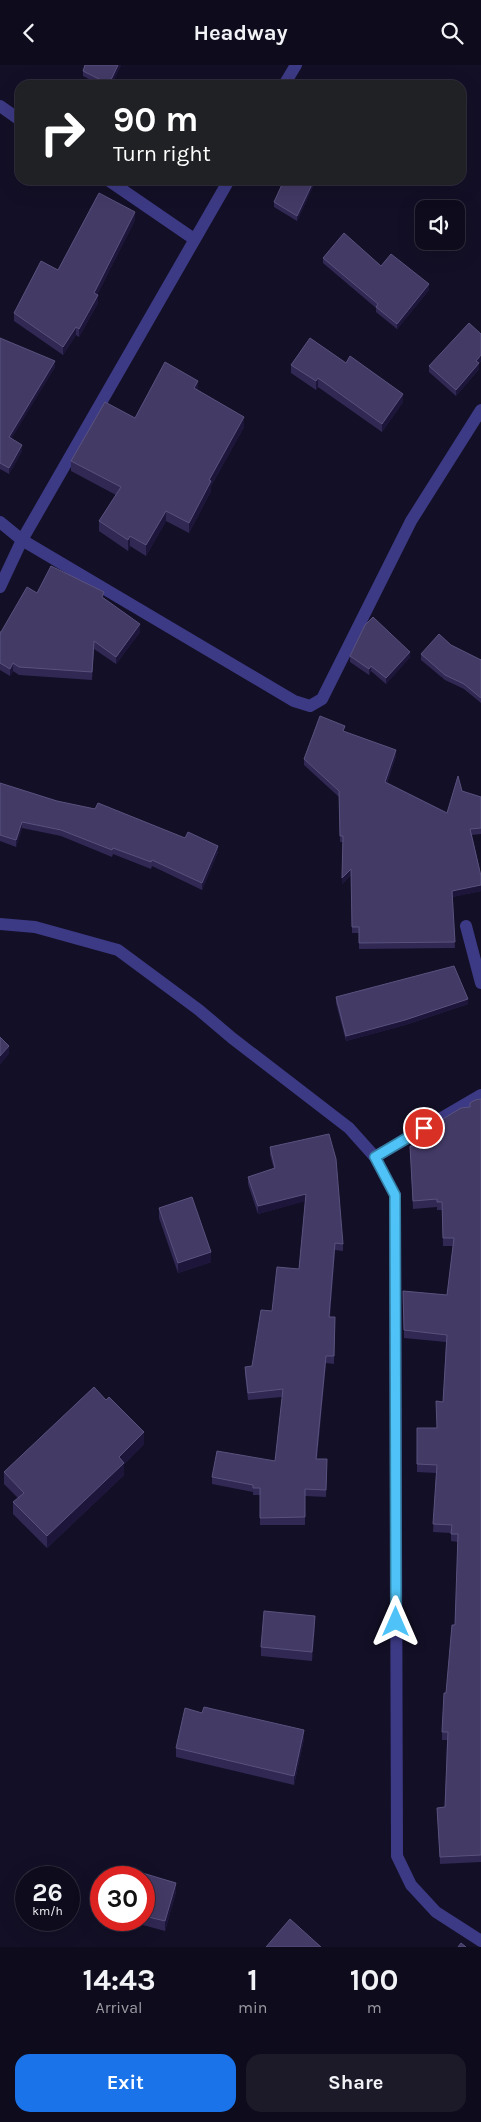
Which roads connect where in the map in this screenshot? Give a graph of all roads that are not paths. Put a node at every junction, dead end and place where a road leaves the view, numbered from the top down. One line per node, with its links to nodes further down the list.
1 (296, 65): 2 (street)
2 (287, 80)
3 (0, 106): 4 (street)
4 (15, 116)
5 (115, 185): 7 (street)
6 (226, 185): 7 (street)
7 (194, 239): 10 (street)
8 (481, 409): 10 (street)
9 (0, 522): 10 (street)
10 (22, 539): 11 (street)
11 (0, 587)
12 (0, 924): 16 (street)
13 (466, 926): 14 (street)
14 (481, 983)
15 (481, 1095): 16 (street)
16 (375, 1157): 17 (street)
17 (481, 1941)

